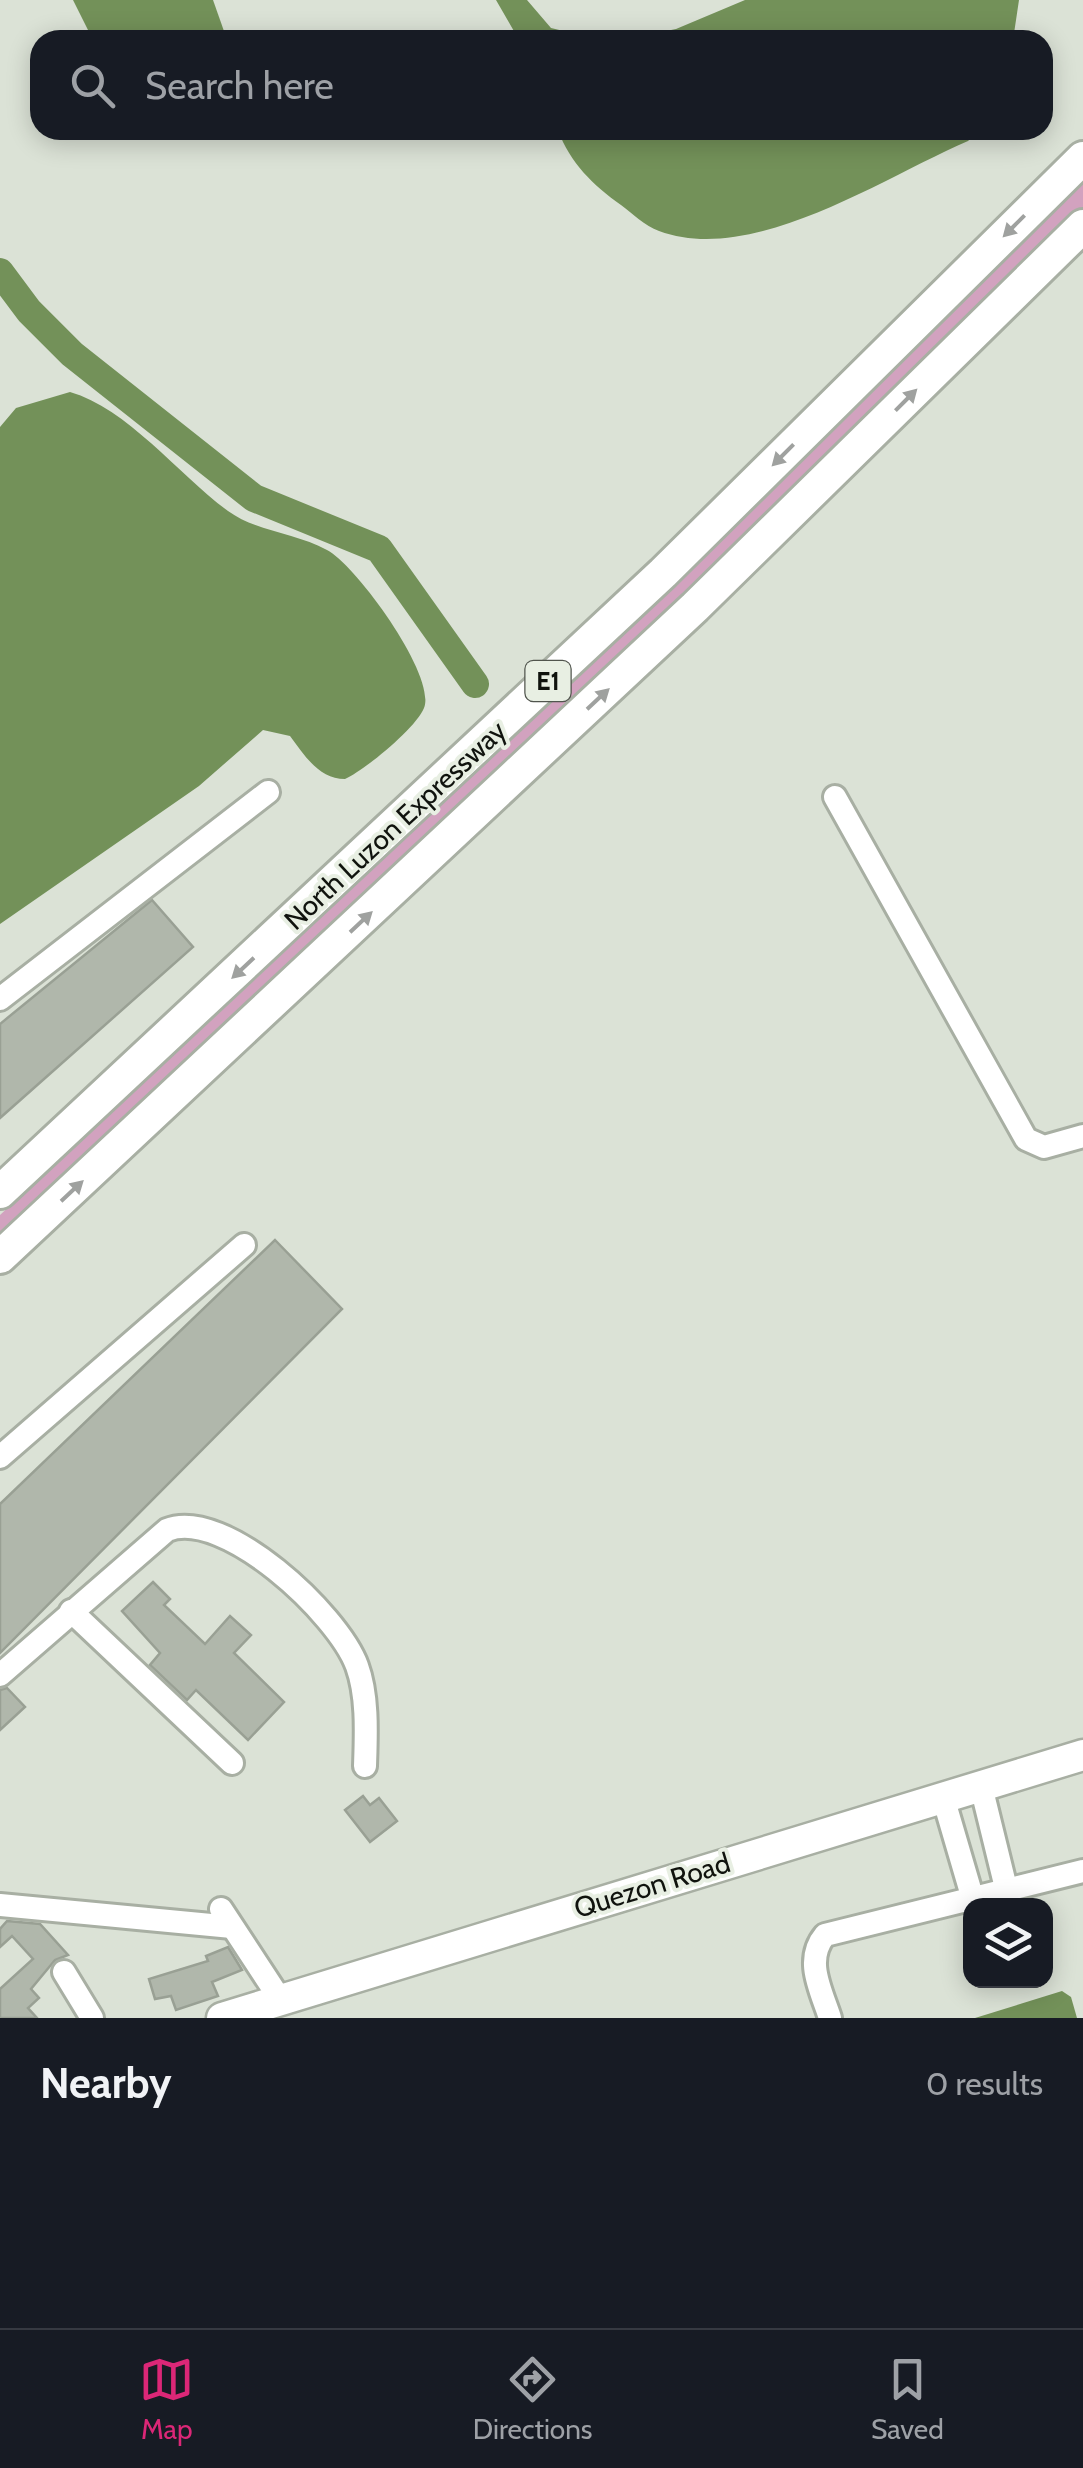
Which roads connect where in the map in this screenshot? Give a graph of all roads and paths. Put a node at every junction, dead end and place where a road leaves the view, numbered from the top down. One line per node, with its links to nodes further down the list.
1 (1083, 158): 7 (highway, North Luzon Expressway / E1, one-way to 7)
2 (1083, 226): 9 (highway, North Luzon Expressway / E1, one-way to 2)
3 (268, 792): 5 (lane)
4 (835, 797): 6 (lane)
5 (0, 998)
6 (1083, 1136)
7 (0, 1192)
8 (244, 1245): 10 (lane)
9 (0, 1256)
10 (0, 1456)
11 (71, 1611): 12 (lane); 14 (lane); 15 (lane)
12 (0, 1675)
13 (1083, 1755): 16 (main road, Quezon Road)
14 (232, 1763)
15 (365, 1766)
16 (981, 1786): 17 (main road, Quezon Road); 19 (lane)
17 (943, 1797): 20 (lane); 23 (main road, Quezon Road)
18 (1083, 1871): 19 (lane)
19 (1006, 1888): 20 (lane)
20 (972, 1896): 26 (lane)
21 (0, 1905): 23 (lane)
22 (64, 1972): 25 (lane)
23 (280, 1999): 24 (main road, Quezon Road)
24 (231, 2017)
25 (92, 2018)
26 (830, 2018)

